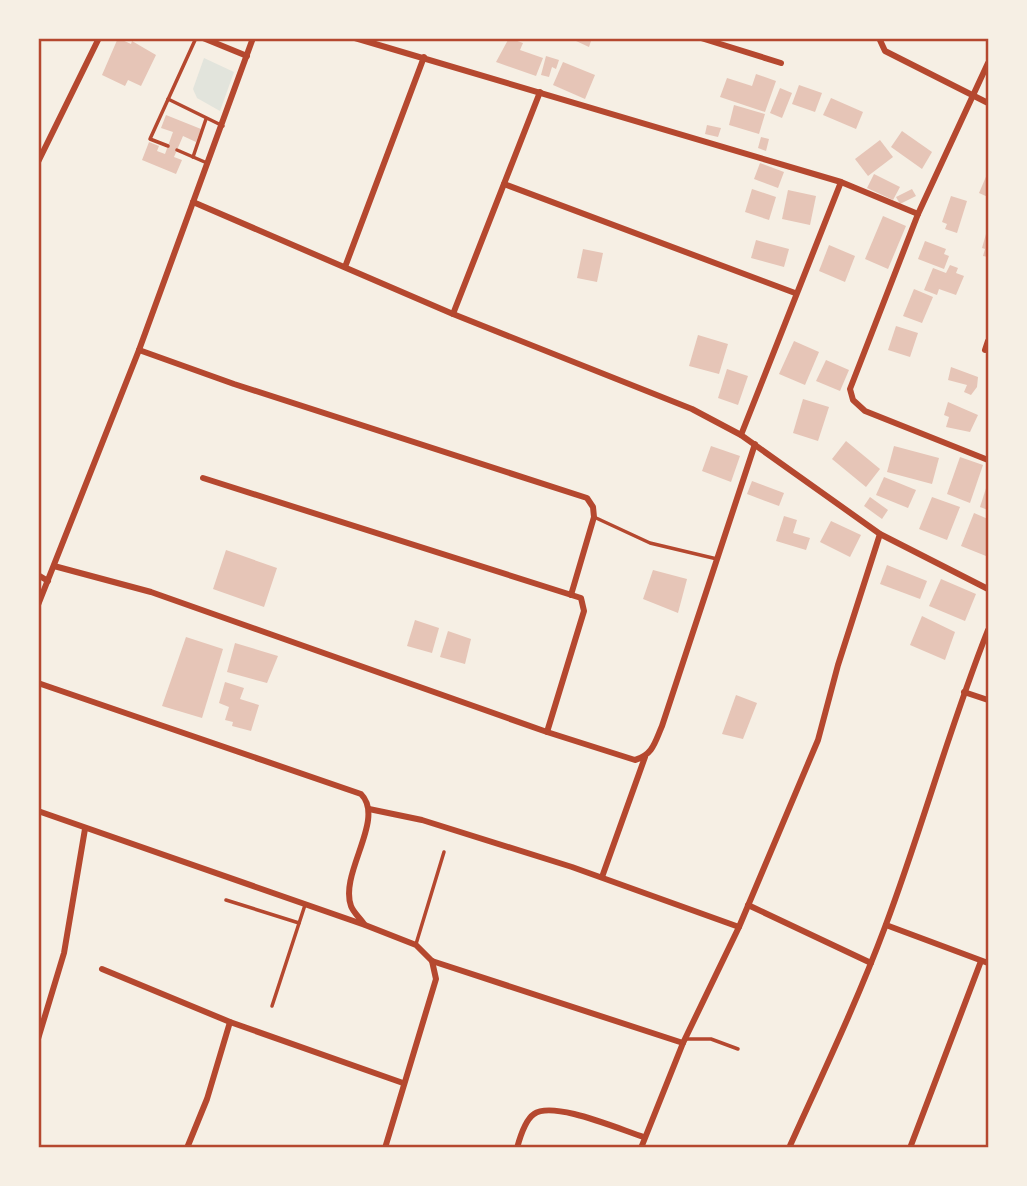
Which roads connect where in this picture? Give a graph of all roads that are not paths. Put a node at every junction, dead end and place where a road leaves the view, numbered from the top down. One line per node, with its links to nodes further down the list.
1 (99, 38): 21 (street)
2 (196, 38): 14 (lane)
3 (203, 38): 8 (street)
4 (253, 38): 8 (street)
5 (355, 38): 9 (street)
6 (701, 38): 10 (street)
7 (879, 38): 13 (street)
8 (247, 56): 17 (street)
9 (424, 57): 12 (street); 27 (street)
10 (781, 63)
11 (989, 63): 13 (street)
12 (540, 92): 23 (street); 24 (street)
13 (974, 93): 15 (street); 26 (street)
14 (168, 99): 16 (lane); 18 (lane)
15 (989, 103)
16 (206, 119): 17 (lane); 20 (lane)
17 (223, 126): 22 (street)
18 (168, 146)
19 (177, 150): 20 (lane)
20 (192, 157): 22 (lane)
21 (38, 162)
22 (208, 164): 25 (street)
23 (841, 182): 26 (street); 28 (street)
24 (504, 184): 28 (street); 29 (street)
25 (194, 202): 27 (street); 31 (street)
26 (918, 214): 35 (street)
27 (345, 267): 29 (street)
28 (795, 293): 33 (street)
29 (453, 314): 33 (street)
30 (989, 341): 32 (street)
31 (139, 350): 37 (street); 40 (street)
32 (985, 350)
33 (741, 435): 34 (street)
34 (755, 444): 38 (street); 39 (street)
35 (989, 460)
36 (203, 478): 44 (street)
37 (594, 517): 39 (lane); 44 (street)
38 (880, 534): 43 (street); 59 (street)
39 (717, 559): 51 (street)
40 (54, 566): 42 (street); 50 (street)
41 (38, 575): 42 (street)
42 (48, 581): 45 (street)
43 (989, 589)
44 (570, 595): 50 (street)
45 (38, 605)
46 (989, 629): 48 (street)
47 (38, 683): 52 (street)
48 (964, 692): 49 (street); 62 (street)
49 (989, 700)
50 (547, 732): 51 (street)
51 (646, 757): 56 (street)
52 (369, 809): 56 (street); 61 (street)
53 (38, 811): 54 (street)
54 (85, 830): 58 (street); 71 (street)
55 (444, 852): 64 (lane)
56 (602, 877): 63 (street)
57 (226, 900): 60 (lane)
58 (305, 905): 60 (lane); 61 (street)
59 (748, 905): 63 (street); 67 (street)
60 (299, 923): 69 (lane)
61 (365, 925): 64 (street)
62 (886, 925): 66 (street); 67 (street)
63 (739, 927): 72 (street)
64 (416, 945): 65 (street)
65 (432, 961): 72 (street); 74 (street)
66 (985, 962): 81 (street)
67 (871, 963): 80 (street)
68 (102, 969): 70 (street)
69 (272, 1006)
70 (230, 1022): 74 (street); 76 (street)
71 (38, 1039)
72 (684, 1041): 73 (lane); 75 (street)
73 (738, 1049)
74 (403, 1083): 77 (street)
75 (644, 1137): 78 (street); 79 (street)
76 (187, 1147)
77 (385, 1147)
78 (517, 1147)
79 (641, 1147)
80 (789, 1147)
81 (910, 1147)

